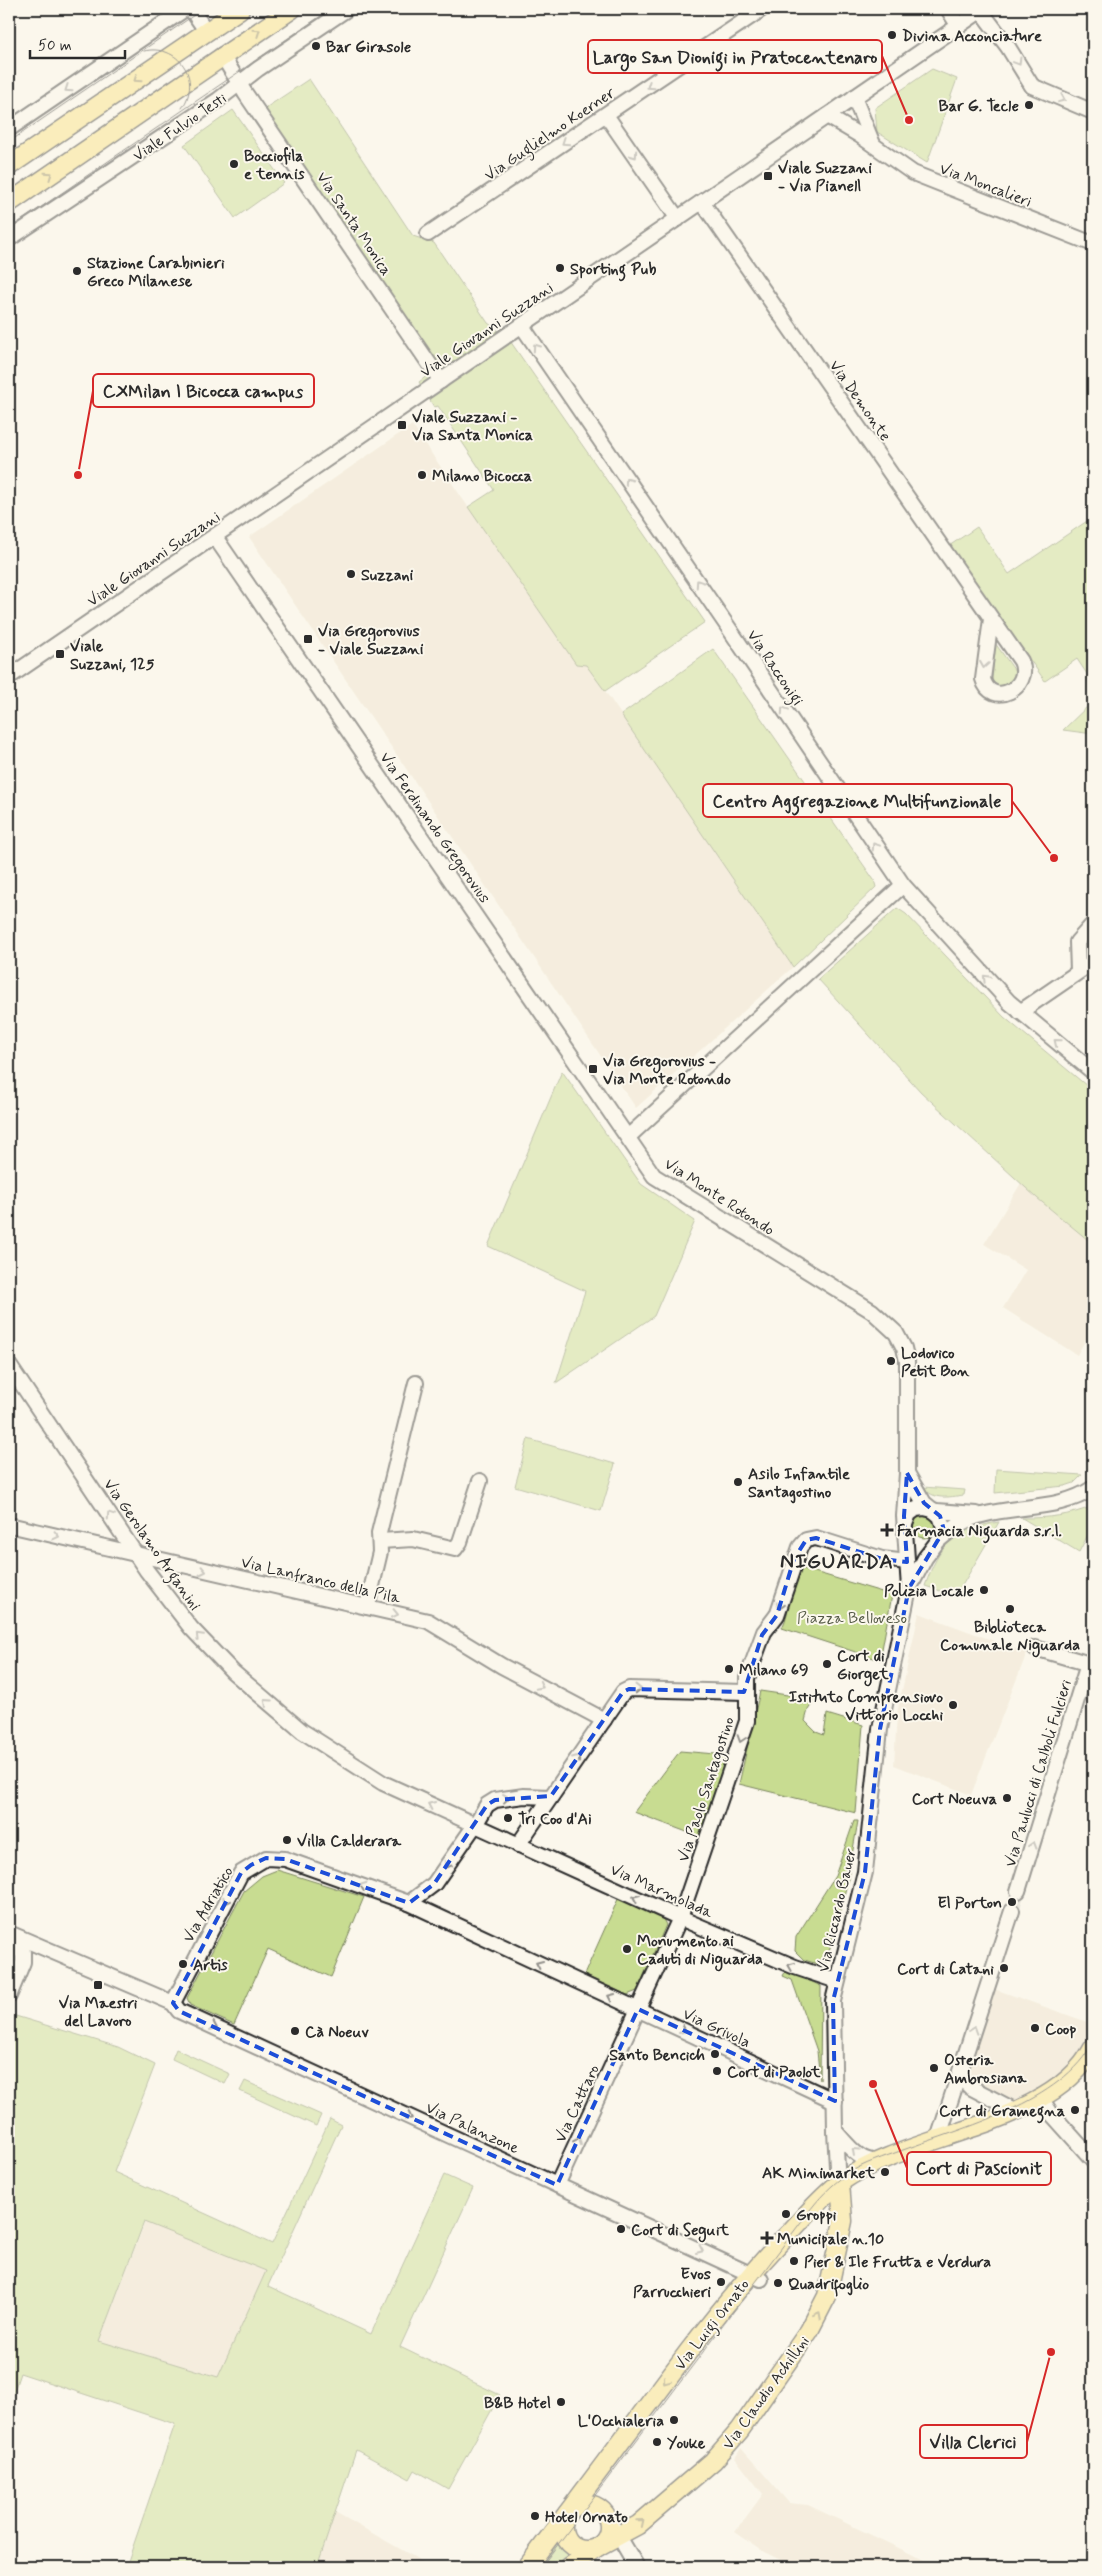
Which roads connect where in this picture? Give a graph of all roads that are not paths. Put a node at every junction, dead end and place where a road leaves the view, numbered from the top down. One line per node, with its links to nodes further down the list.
1 (184, 9): 17 (street, one-way to 17)
2 (191, 9): 10 (street)
3 (240, 9): 10 (main road)
4 (292, 9): 11 (main road, Viale Fulvio Testi, one-way to 4)
5 (347, 9): 12 (street, Viale Fulvio Testi)
6 (762, 9): 15 (street, Via Guglielmo Koerner, one-way to 15)
7 (948, 9): 9 (street)
8 (982, 10): 9 (street, Viale Giovanni Suzzani); 14 (street, one-way to 14)
9 (958, 25): 13 (street, Viale Giovanni Suzzani)
10 (207, 32): 11 (main road); 19 (main road, one-way to 19)
11 (222, 55): 12 (street, Via Santa Monica); 21 (main road, Viale Fulvio Testi, one-way to 11)
12 (241, 82): 24 (street, Viale Fulvio Testi); 27 (street, Via Santa Monica)
13 (854, 97): 16 (street, Viale Giovanni Suzzani); 18 (street, Via Moncalieri)
14 (1093, 112)
15 (606, 115): 22 (street, one-way to 22); 23 (street, Via Guglielmo Koerner, one-way to 23)
16 (827, 116): 18 (street, Via Moncalieri); 20 (street, Viale Giovanni Suzzani)
17 (9, 129)
18 (873, 145): 25 (street, Via Moncalieri)
19 (9, 166)
20 (702, 202): 22 (street, Viale Giovanni Suzzani); 29 (street, Via Demonte)
21 (9, 203)
22 (678, 219): 26 (street, Viale Giovanni Suzzani)
23 (428, 234)
24 (9, 239)
25 (1093, 244)
26 (522, 326): 27 (street, Viale Giovanni Suzzani); 31 (street, Via Racconigi, one-way to 26)
27 (442, 381): 28 (street, Viale Giovanni Suzzani)
28 (215, 537): 30 (street, Viale Giovanni Suzzani); 37 (street, Via Ferdinando Gregorovius)
29 (991, 619): 29 (street, Via Demonte, one-way to 29)
30 (9, 677)
31 (903, 885): 35 (street, Via Racconigi, one-way to 31); 37 (street)
32 (1093, 924): 34 (street)
33 (1093, 962): 34 (street)
34 (1078, 971): 35 (street)
35 (1020, 1012): 36 (street, Via Racconigi, one-way to 35)
36 (1093, 1072)
37 (628, 1137): 40 (street, Via Monte Rotondo)
38 (9, 1365): 49 (street, Via Gerolamo Arganini, one-way to 38)
39 (416, 1383): 47 (street)
40 (908, 1473): 43 (street, Via Monte Rotondo); 46 (street, Via Monte Rotondo)
41 (480, 1481): 47 (street)
42 (1093, 1488): 44 (street)
43 (932, 1510): 44 (street); 46 (street); 48 (street, Via Monte Rotondo)
44 (982, 1515): 48 (street)
45 (9, 1525): 49 (street, Via Lanfranco della Pila, one-way to 49)
46 (905, 1529): 48 (street); 50 (street, Via Monte Rotondo)
47 (380, 1541): 52 (street)
48 (938, 1541): 51 (street)
49 (138, 1556): 52 (street, Via Lanfranco della Pila, one-way to 52); 58 (street, Via Gerolamo Arganini, one-way to 49)
50 (907, 1562): 51 (street, Via Monte Rotondo); 55 (street, Via Paolo Santagostino, one-way to 55)
51 (909, 1588): 67 (street, Via Riccardo Bauer)
52 (366, 1607): 56 (street, Via Lanfranco della Pila, one-way to 56)
53 (1035, 1648): 54 (street)
54 (1091, 1665): 60 (street, Via Paulucci di Calboli Fulcieri, one-way to 54)
55 (745, 1692): 56 (street, one-way to 55); 63 (street, Via Paolo Santagostino, one-way to 63)
56 (604, 1720): 57 (street, one-way to 56)
57 (550, 1797): 58 (street, one-way to 57); 59 (street)
58 (476, 1825): 59 (street, Via Marmolada); 61 (street, one-way to 61)
59 (518, 1844): 63 (street, Via Marmolada, one-way to 59)
60 (1018, 1891)
61 (409, 1903): 69 (street, Via Adriatico, one-way to 69); 70 (street, Via Grivola, one-way to 61)
62 (1012, 1910): 72 (street, one-way to 62)
63 (680, 1918): 67 (street, Via Marmolada, one-way to 63); 70 (street, Via Paolo Santagostino)
64 (11, 1939): 65 (street); 66 (street)
65 (44, 1948): 66 (street); 69 (street)
66 (22, 1962): 68 (street)
67 (837, 1982): 74 (street, Via Riccardo Bauer)
68 (9, 1994)
69 (173, 2003): 81 (street, Via Palanzone, one-way to 81)
70 (638, 2009): 74 (street, Via Grivola, one-way to 74); 81 (street, Via Cattaro, one-way to 70)
71 (1093, 2048): 73 (main road, Via Luigi Ornato)
72 (960, 2077): 75 (street); 77 (street)
73 (1040, 2097): 75 (main road, Via Luigi Ornato); 78 (street)
74 (835, 2101): 76 (street, Via Riccardo Bauer)
75 (1014, 2110): 77 (main road, Via Luigi Ornato)
76 (835, 2131): 79 (street, one-way to 76); 80 (street, Via Riccardo Bauer)
77 (938, 2139): 79 (main road, Via Luigi Ornato)
78 (1093, 2160)
79 (880, 2161): 80 (main road, Via Luigi Ornato)
80 (840, 2183): 82 (main road, Via Luigi Ornato); 85 (main road, Via Claudio Achillini, one-way to 80)
81 (557, 2185): 82 (street, Via Palanzone, one-way to 82)
82 (756, 2276): 83 (main road, Via Luigi Ornato, one-way to 83)
83 (568, 2513): 84 (main road, Via Luigi Ornato); 86 (main road); 87 (main road, Via Luigi Ornato)
84 (608, 2518): 85 (street); 86 (main road)
85 (619, 2536): 86 (main road, Via Claudio Achillini); 89 (street)
86 (599, 2546): 88 (main road)
87 (527, 2567)
88 (569, 2567)
89 (637, 2567)

